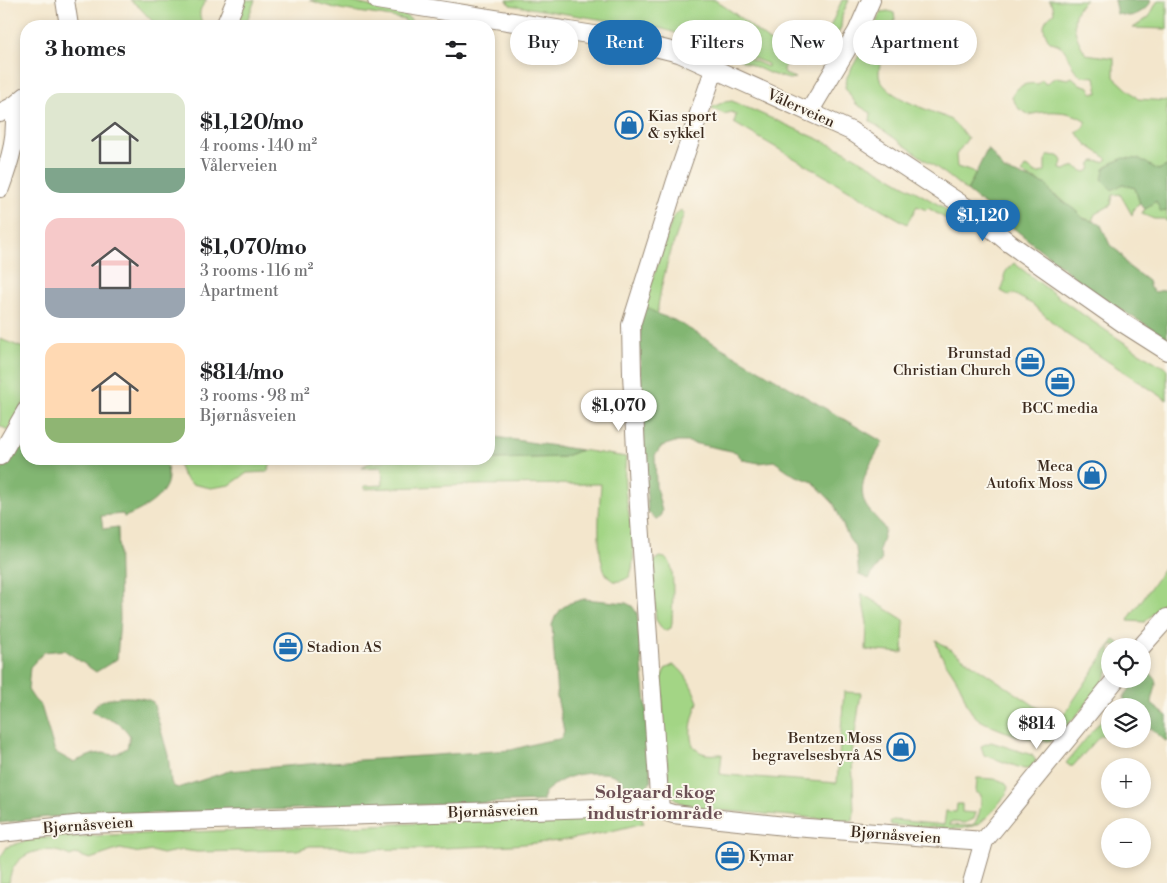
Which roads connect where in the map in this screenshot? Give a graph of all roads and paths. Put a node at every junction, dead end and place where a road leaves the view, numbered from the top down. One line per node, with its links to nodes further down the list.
1 (64, 0): 5 (street)
2 (236, 0): 6 (street)
3 (378, 0): 7 (street, Vålerveien)
4 (871, 0): 9 (street)
5 (68, 20)
6 (228, 20)
7 (714, 70): 9 (street, Vålerveien); 17 (street)
8 (13, 105): 10 (street)
9 (809, 112): 11 (street, Vålerveien)
10 (0, 188)
11 (1167, 351)
12 (20, 422): 13 (street)
13 (0, 456)
14 (1167, 618): 15 (street)
15 (1149, 638)
16 (1109, 688): 19 (street)
17 (660, 810): 18 (street, Bjørnåsveien); 19 (street, Bjørnåsveien)
18 (0, 833)
19 (984, 841): 20 (street)
20 (972, 883)

